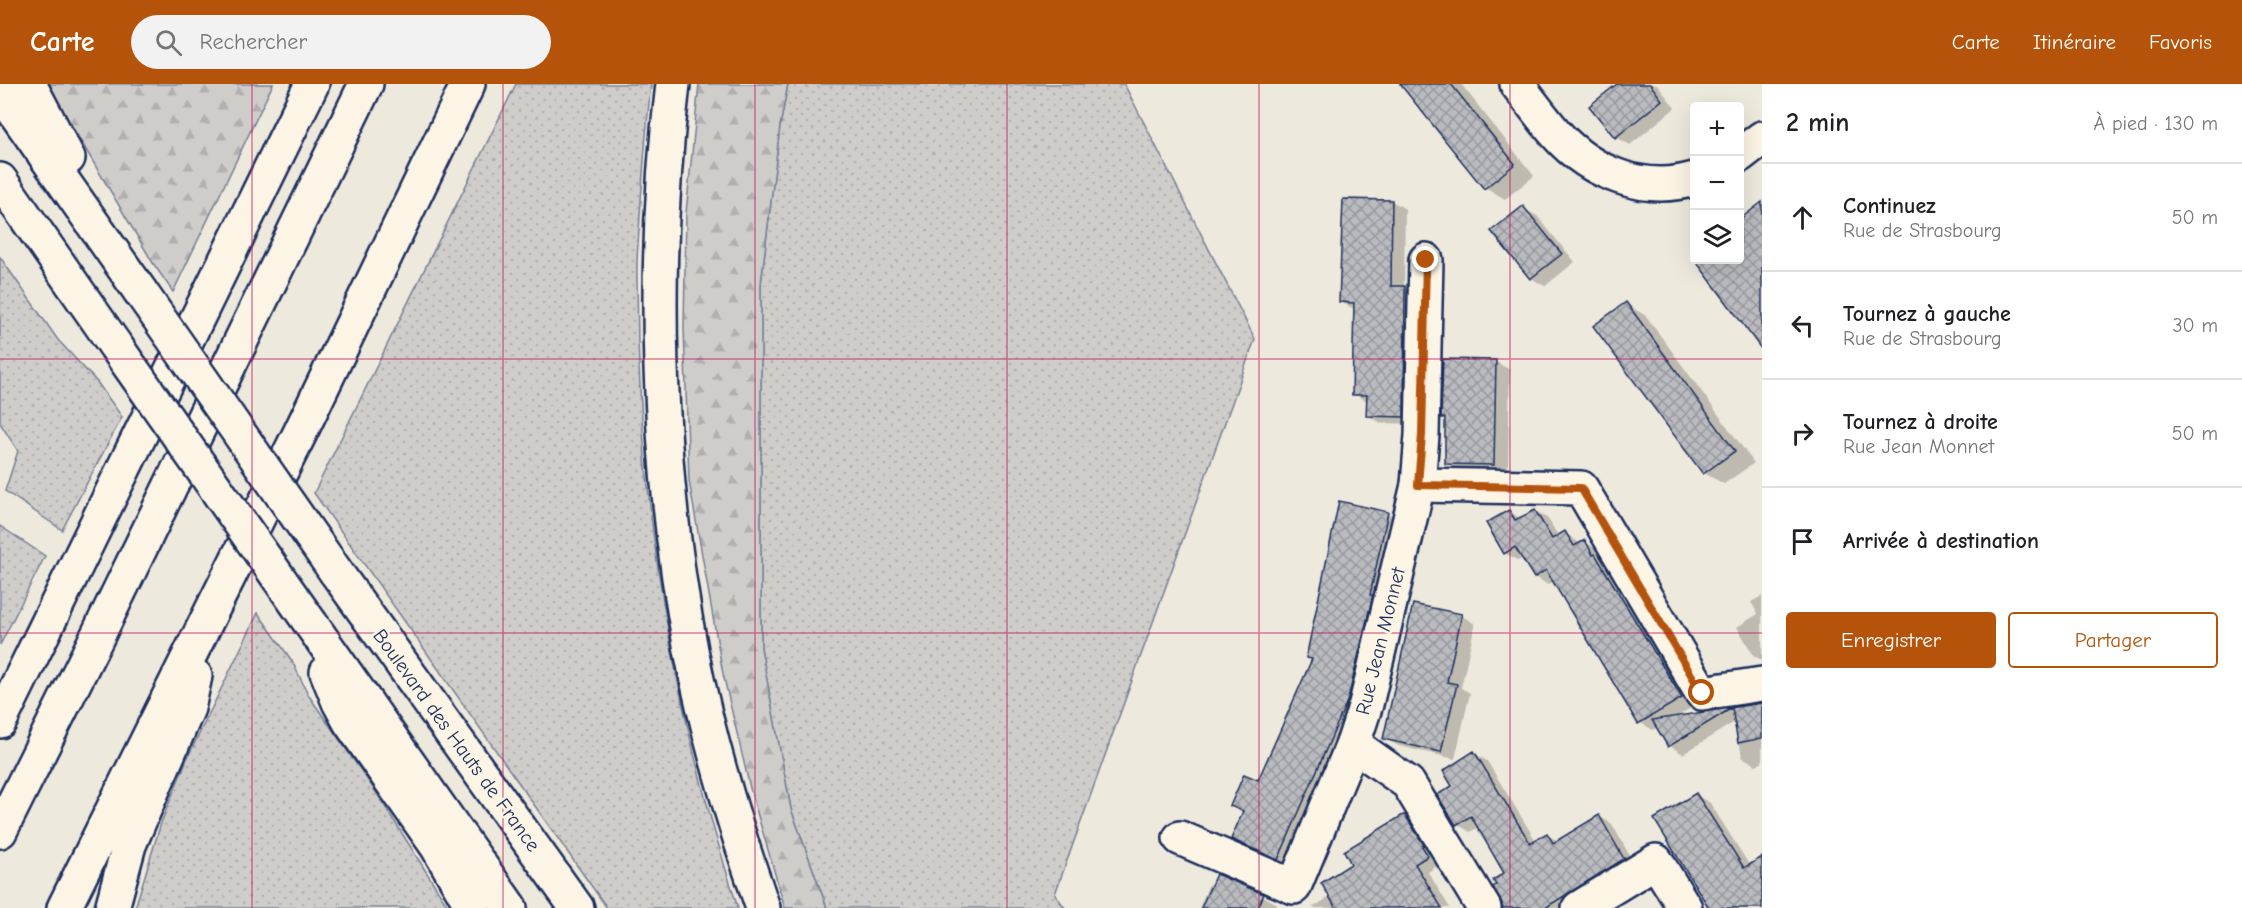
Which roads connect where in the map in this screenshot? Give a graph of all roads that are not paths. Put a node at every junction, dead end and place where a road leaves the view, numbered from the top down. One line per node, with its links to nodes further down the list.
1 (29, 84): 16 (main road)
2 (303, 84): 13 (main road)
3 (312, 84): 13 (main road)
4 (366, 84): 25 (main road)
5 (468, 84): 19 (main road)
6 (673, 84): 32 (main road)
7 (1517, 84): 12 (main road)
8 (0, 91): 16 (main road)
9 (1762, 138): 10 (main road)
10 (1744, 152)
11 (0, 180): 17 (main road)
12 (1690, 180)
13 (249, 213): 22 (main road)
14 (0, 217): 17 (main road)
15 (1426, 260): 18 (main road, Rue Jean Monnet)
16 (140, 291): 31 (main road, Boulevard des Hauts de France, bridge)
17 (115, 345): 20 (main road, bridge)
18 (1418, 485): 21 (main road); 24 (main road, Rue Jean Monnet)
19 (207, 620): 27 (main road); 28 (main road)
20 (311, 624): 29 (main road); 30 (main road)
21 (1762, 684)
22 (8, 701): 23 (main road)
23 (0, 722)
24 (1353, 744): 26 (main road, Rue Jean Monnet); 33 (main road)
25 (0, 831)
26 (1180, 838)
27 (64, 908)
28 (112, 908)
29 (473, 908)
30 (510, 908)
31 (577, 908)
32 (763, 908)
33 (1484, 908)
34 (1580, 908): 35 (main road)
35 (1685, 908)

